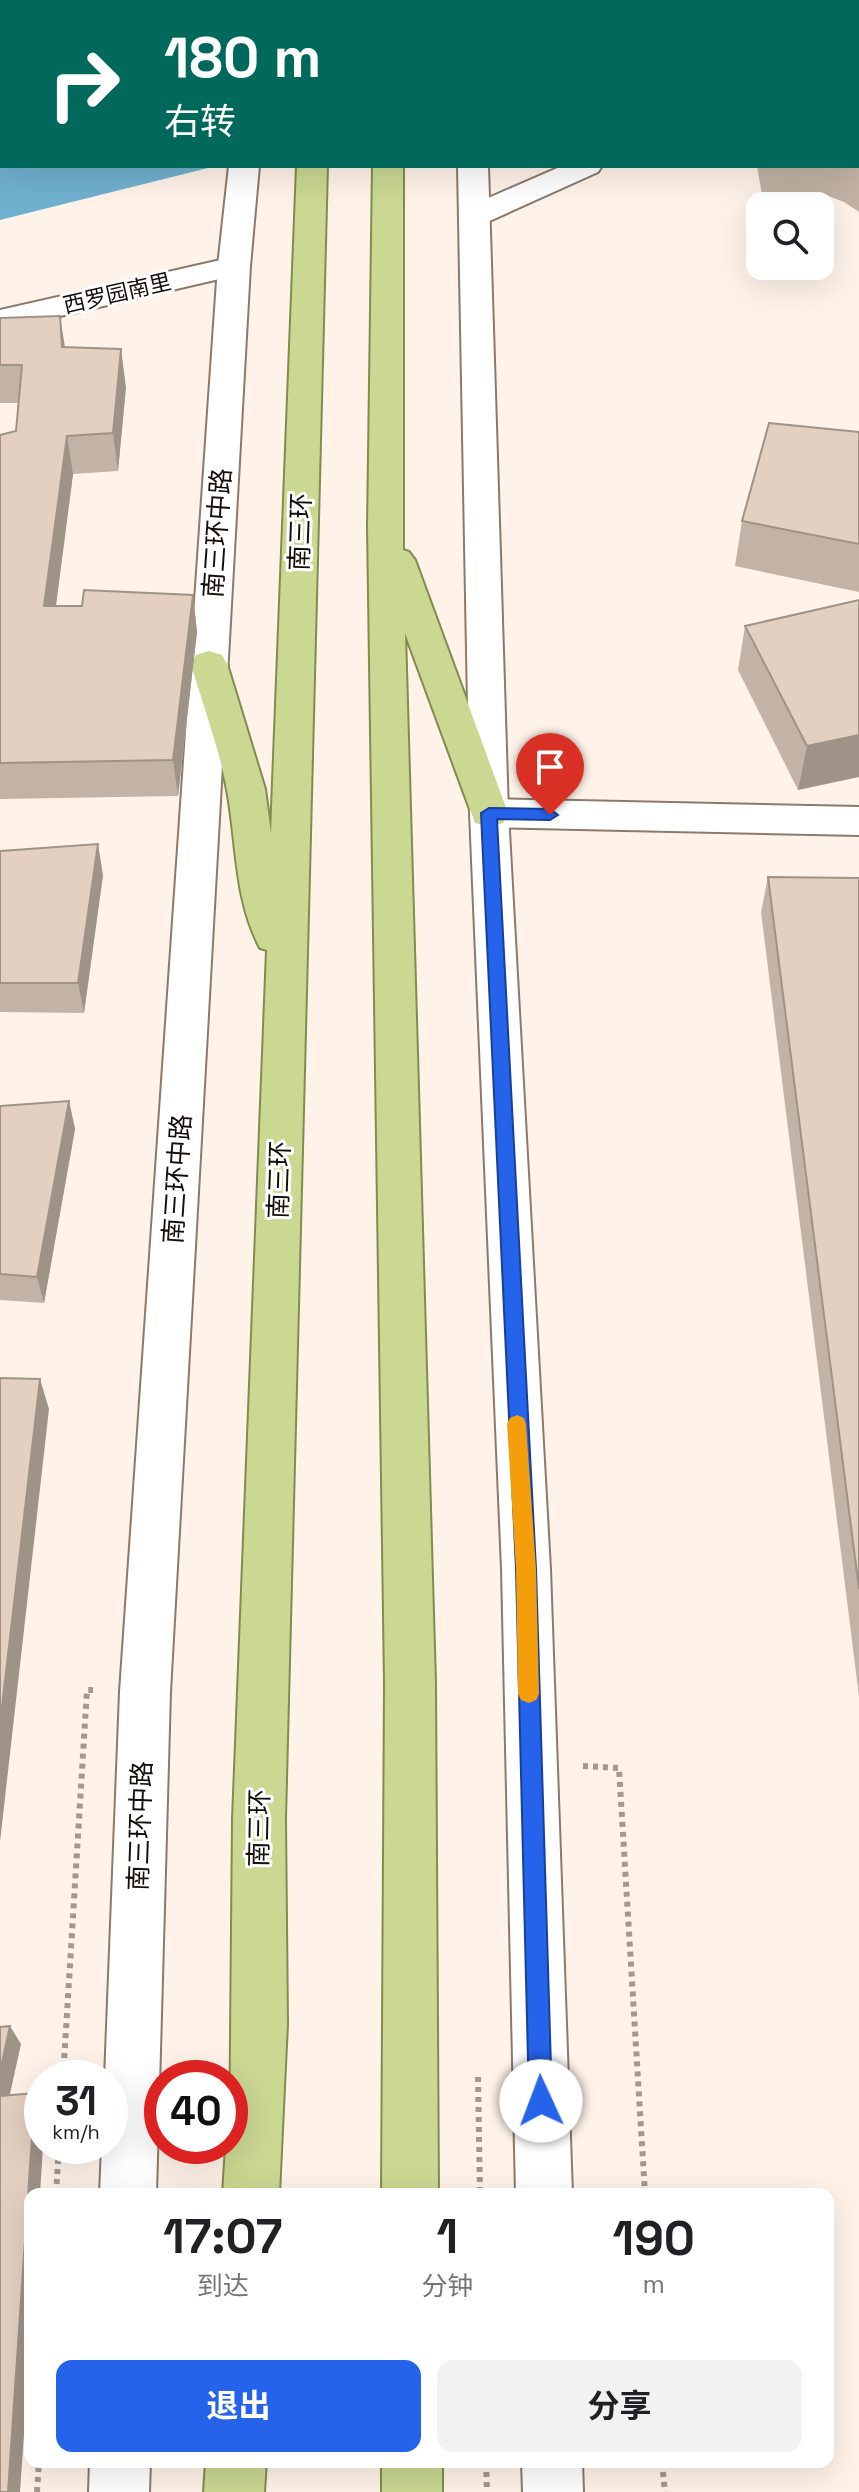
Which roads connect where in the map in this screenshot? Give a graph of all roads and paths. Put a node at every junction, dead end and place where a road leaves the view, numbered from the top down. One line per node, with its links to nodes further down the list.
1 (244, 168): 7 (street, 南三环中路)
2 (473, 168): 6 (street)
3 (582, 168): 6 (street)
4 (387, 180): 9 (highway)
5 (311, 183): 13 (highway, 南三环)
6 (474, 216): 11 (street)
7 (234, 266): 8 (street, 西罗园南里); 10 (street, 南三环中路)
8 (0, 320)
9 (385, 527): 11 (highway); 22 (highway)
10 (209, 664): 13 (highway); 20 (street, 南三环中路)
11 (489, 813): 12 (street); 24 (street)
12 (859, 821)
13 (286, 973): 21 (highway, 南三环)
14 (87, 1690): 16 (path)
15 (619, 1768): 25 (path)
16 (64, 2060)
17 (478, 2077): 23 (path)
18 (58, 2164): 19 (path)
19 (56, 2188)
20 (128, 2188)
21 (251, 2188)
22 (410, 2188)
23 (480, 2188)
24 (544, 2188)
25 (645, 2188)
26 (39, 2468): 33 (path)
27 (120, 2468): 34 (street)
28 (236, 2468): 35 (highway)
29 (412, 2468): 36 (highway)
30 (486, 2468): 37 (path)
31 (552, 2468): 38 (street)
32 (663, 2468): 39 (path)
33 (37, 2492)
34 (119, 2492)
35 (234, 2492)
36 (412, 2492)
37 (487, 2492)
38 (553, 2492)
39 (665, 2492)

